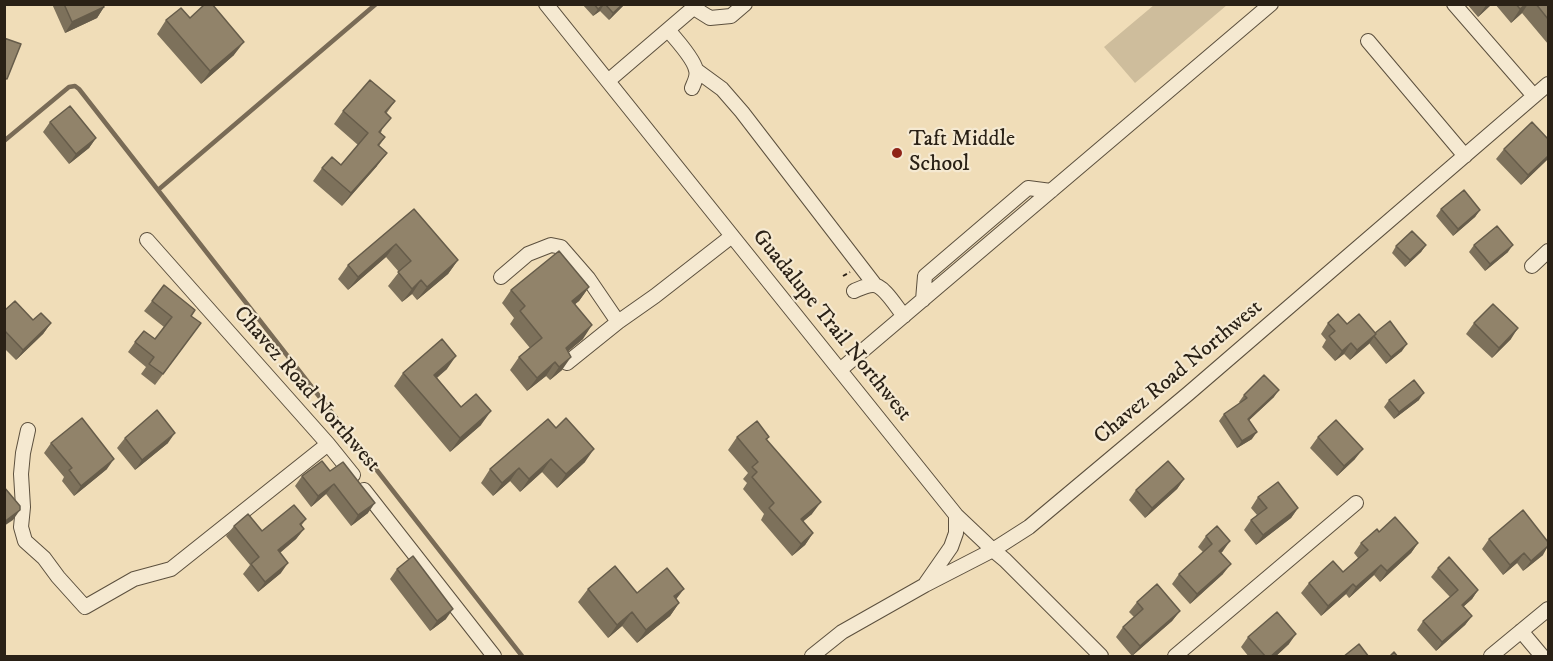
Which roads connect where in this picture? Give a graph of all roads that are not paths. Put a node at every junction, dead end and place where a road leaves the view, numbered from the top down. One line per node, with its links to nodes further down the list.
1 (546, 4): 9 (street, Guadalupe Trail Northwest)
2 (745, 4): 5 (street)
3 (1270, 4): 21 (street)
4 (1454, 4): 12 (street)
5 (696, 6): 6 (street)
6 (668, 30): 8 (street); 9 (street)
7 (1368, 41): 13 (street)
8 (696, 69): 11 (street); 19 (street)
9 (608, 81): 14 (street, Guadalupe Trail Northwest)
10 (1548, 84): 12 (street, Chavez Road Northwest)
11 (692, 88)
12 (1534, 96): 13 (street, Chavez Road Northwest)
13 (1465, 156): 29 (street, Chavez Road Northwest)
14 (732, 236): 22 (street); 24 (street, Guadalupe Trail Northwest)
15 (147, 240): 26 (street, Chavez Road Northwest)
16 (1548, 251): 17 (street)
17 (1532, 266)
18 (501, 277): 22 (street)
19 (875, 285): 20 (street); 21 (street)
20 (854, 291)
21 (904, 316): 24 (street)
22 (618, 322): 23 (street)
23 (567, 363)
24 (840, 370): 28 (street, Guadalupe Trail Northwest)
25 (28, 430): 26 (street)
26 (328, 444): 33 (street, Chavez Road Northwest)
27 (1356, 503): 36 (street)
28 (956, 515): 29 (street, Guadalupe Trail Northwest); 30 (street)
29 (993, 550): 30 (street, Chavez Road Northwest); 35 (street, Guadalupe Trail Northwest)
30 (925, 585): 34 (street, Chavez Road Northwest)
31 (1548, 609): 32 (street)
32 (1521, 631): 37 (street); 38 (street)
33 (494, 657)
34 (812, 657)
35 (1101, 657)
36 (1175, 657)
37 (1491, 657)
38 (1542, 657)

